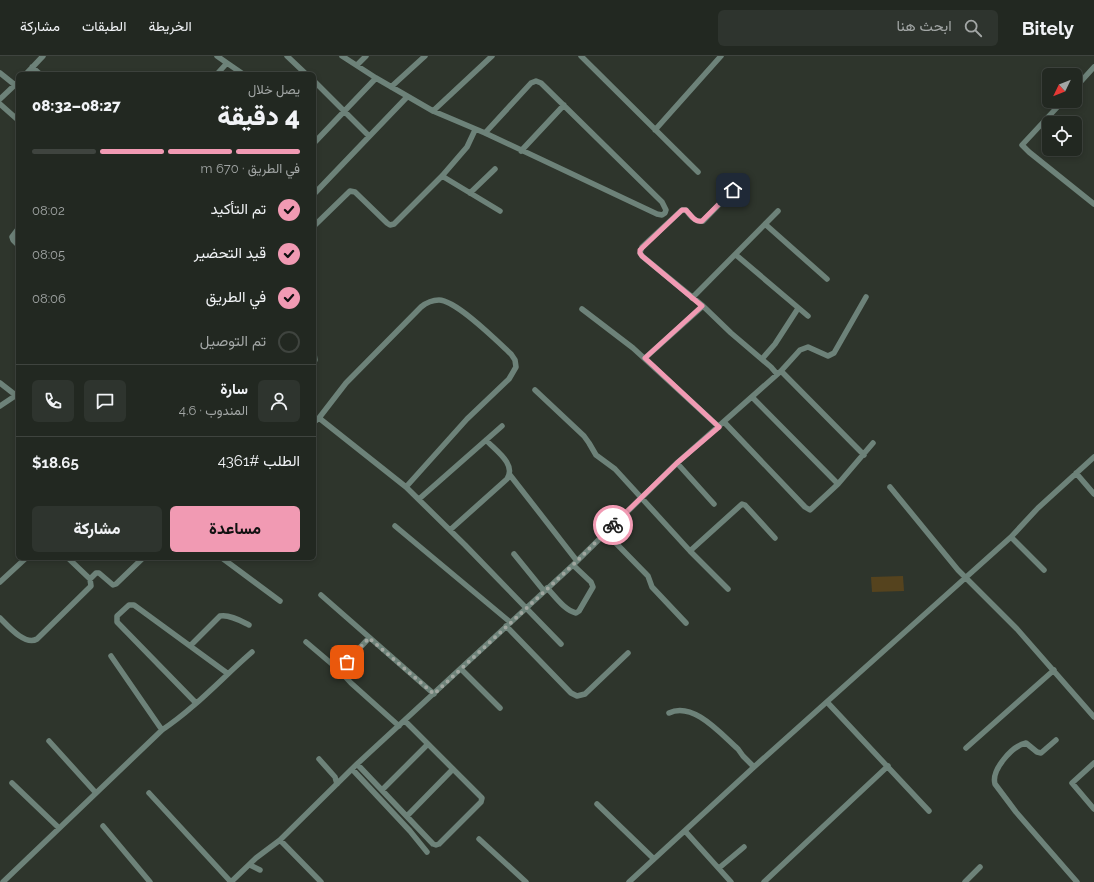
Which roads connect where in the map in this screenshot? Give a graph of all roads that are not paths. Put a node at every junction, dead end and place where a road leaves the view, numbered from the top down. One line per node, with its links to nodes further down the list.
1 (44, 56): 13 (street)
2 (217, 56): 10 (street)
3 (287, 56): 18 (street)
4 (342, 56): 11 (street)
5 (366, 56): 11 (street)
6 (425, 56): 24 (street)
7 (492, 56): 31 (street)
8 (581, 56): 34 (street)
9 (721, 56): 34 (street)
10 (228, 63): 16 (street); 17 (street)
11 (357, 65): 20 (street)
12 (1094, 67): 21 (street)
13 (32, 68): 14 (street); 15 (street)
14 (28, 72)
15 (37, 72)
16 (219, 72)
17 (240, 72)
18 (301, 72)
19 (0, 73): 22 (street)
20 (376, 78): 24 (street); 30 (street)
21 (1082, 80)
22 (16, 83): 26 (street)
23 (316, 83): 30 (street)
24 (391, 87): 25 (street)
25 (407, 97): 31 (street); 36 (street)
26 (0, 99)
27 (0, 104): 32 (street)
28 (564, 105): 35 (street); 38 (street); 38 (street)
29 (1056, 108): 45 (street)
30 (345, 111): 36 (street); 37 (street)
31 (433, 111): 33 (street)
32 (16, 118)
33 (476, 130): 35 (street); 41 (street)
34 (655, 130): 40 (street)
35 (484, 133): 38 (street)
36 (370, 136): 43 (street)
37 (316, 141)
38 (521, 151)
39 (495, 169): 44 (street)
40 (698, 172)
41 (442, 176): 44 (street); 48 (street)
42 (733, 190): 55 (street)
43 (316, 192)
44 (470, 193): 46 (street)
45 (1094, 204)
46 (500, 211)
47 (778, 211): 49 (street)
48 (316, 224)
49 (765, 224): 52 (street); 53 (street)
50 (16, 232): 51 (street)
51 (16, 243)
52 (736, 255): 55 (street); 59 (street)
53 (827, 279)
54 (866, 297): 62 (street)
55 (692, 298): 56 (street)
56 (702, 306): 60 (street); 61 (street)
57 (582, 309): 60 (street)
58 (797, 310): 61 (street)
59 (808, 316)
60 (645, 358): 72 (street)
61 (762, 359): 62 (street)
62 (779, 373): 67 (street); 75 (street)
63 (0, 383): 65 (street)
64 (535, 390): 84 (street)
65 (16, 394)
66 (16, 396): 68 (street)
67 (752, 397): 70 (street); 80 (street)
68 (0, 406)
69 (316, 420): 81 (street); 81 (street)
70 (724, 422): 72 (street); 80 (street)
71 (502, 426): 73 (street)
72 (719, 427): 77 (street)
73 (486, 440): 79 (street); 85 (street)
74 (873, 443): 75 (street)
75 (864, 455): 80 (street)
76 (1094, 457): 78 (street)
77 (677, 463): 84 (street); 86 (street)
78 (1076, 472): 83 (street); 90 (street)
79 (510, 475): 88 (street); 98 (street)
80 (838, 484)
81 (406, 487): 85 (street)
82 (890, 487): 100 (street)
83 (1094, 494)
84 (642, 498): 89 (street); 92 (street)
85 (419, 499): 88 (street)
86 (714, 504)
87 (395, 526): 110 (street)
88 (450, 530): 107 (street)
89 (606, 533): 98 (street); 109 (street)
90 (1011, 537): 99 (street); 100 (street)
91 (775, 538): 92 (street)
92 (690, 551): 104 (street)
93 (514, 554): 103 (street)
94 (24, 560): 102 (street)
95 (70, 560): 101 (street)
96 (141, 560): 101 (street)
97 (225, 560): 106 (street)
98 (575, 563): 103 (street); 103 (street)
99 (1044, 570)
100 (966, 576): 121 (street); 124 (street)
101 (90, 579): 108 (street)
102 (0, 582)
103 (546, 589): 107 (street)
104 (728, 590)
105 (321, 595): 112 (street)
106 (280, 601)
107 (526, 608): 110 (street); 114 (street)
108 (0, 618)
109 (686, 623)
110 (508, 624): 117 (street); 119 (street)
111 (249, 625): 115 (street)
112 (369, 638): 120 (street); 123 (street)
113 (306, 642): 120 (street)
114 (561, 644)
115 (190, 646): 122 (street); 125 (street)
116 (252, 652): 122 (street)
117 (628, 653)
118 (111, 656): 131 (street)
119 (461, 669): 123 (street); 126 (street)
120 (340, 670): 130 (street)
121 (1054, 670): 128 (street); 135 (street)
122 (227, 673): 125 (street)
123 (434, 694): 129 (street)
124 (828, 702): 139 (street); 140 (street)
125 (196, 703): 131 (street)
126 (500, 708)
127 (668, 713): 140 (street)
128 (1094, 717)
129 (405, 721): 130 (street); 134 (street)
130 (399, 726): 138 (street)
131 (162, 730): 146 (street)
132 (1056, 740): 172 (street)
133 (49, 741): 146 (street)
134 (428, 744): 142 (street); 145 (street)
135 (966, 748)
136 (319, 759): 144 (street)
137 (1094, 763): 149 (street)
138 (357, 764): 141 (street); 145 (street)
139 (888, 766): 150 (street); 170 (street)
140 (754, 767): 154 (street)
141 (352, 769): 144 (street); 158 (street)
142 (453, 769): 151 (street); 151 (street)
143 (12, 783): 153 (street)
144 (337, 784): 156 (street)
145 (382, 790): 151 (street)
146 (96, 793): 153 (street)
147 (149, 793): 160 (street)
148 (597, 804): 159 (street)
149 (1094, 809)
150 (929, 811)
151 (407, 816)
152 (102, 826): 165 (street)
153 (59, 828): 164 (street)
154 (685, 830): 159 (street); 162 (street)
155 (479, 839): 167 (street)
156 (280, 840): 160 (street); 166 (street)
157 (744, 846): 162 (street)
158 (427, 852)
159 (654, 859): 168 (street)
160 (250, 865): 163 (street)
161 (980, 867): 171 (street)
162 (719, 868): 169 (street)
163 (260, 870)
164 (3, 882)
165 (150, 882)
166 (321, 882)
167 (526, 882)
168 (629, 882)
169 (731, 882)
170 (764, 882)
171 (965, 882)
172 (1077, 882)

